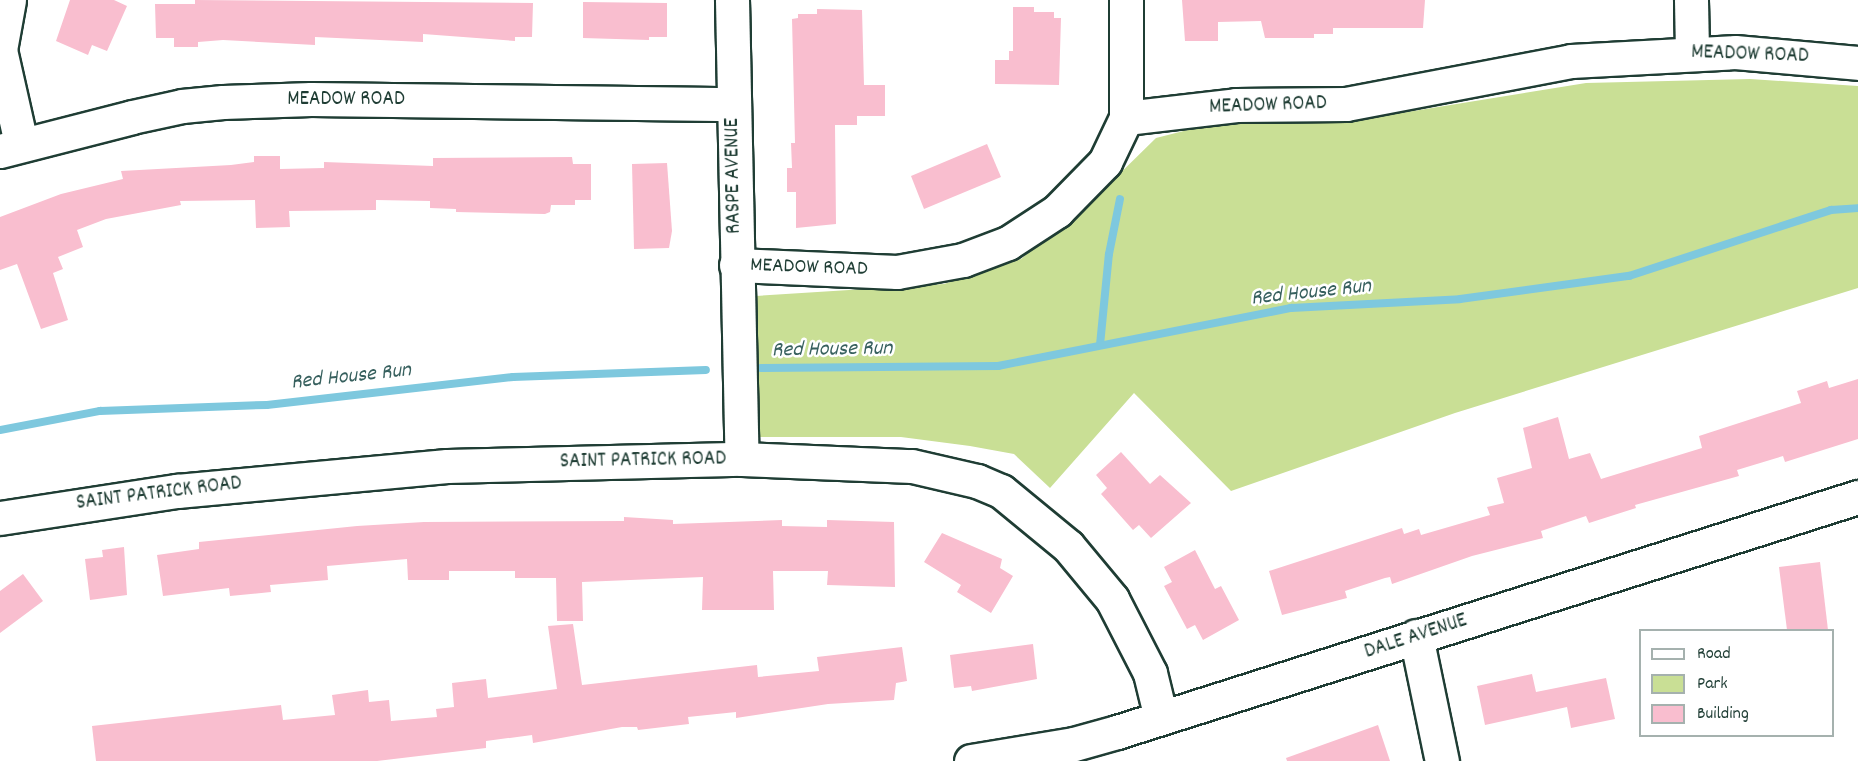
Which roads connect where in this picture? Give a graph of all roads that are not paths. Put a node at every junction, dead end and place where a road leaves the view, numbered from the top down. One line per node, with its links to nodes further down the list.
1 (9, 0): 9 (street)
2 (732, 0): 7 (street, RASPE AVENUE)
3 (1125, 0): 8 (street)
4 (1691, 0): 5 (street)
5 (1692, 52): 6 (street, MEADOW ROAD); 8 (street, MEADOW ROAD)
6 (1858, 63)
7 (733, 104): 9 (street, MEADOW ROAD); 10 (street, RASPE AVENUE)
8 (1126, 118): 10 (street, MEADOW ROAD)
9 (11, 147)
10 (736, 266): 11 (street, RASPE AVENUE)
11 (742, 459): 13 (street, SAINT PATRICK ROAD); 15 (street, SAINT PATRICK ROAD)
12 (1858, 498): 14 (street, DALE AVENUE)
13 (0, 518)
14 (1416, 636): 15 (street, DALE AVENUE); 18 (street)
15 (1161, 718): 16 (street, DALE AVENUE)
16 (1022, 758): 17 (street, DALE AVENUE)
17 (971, 761)
18 (1442, 761)

